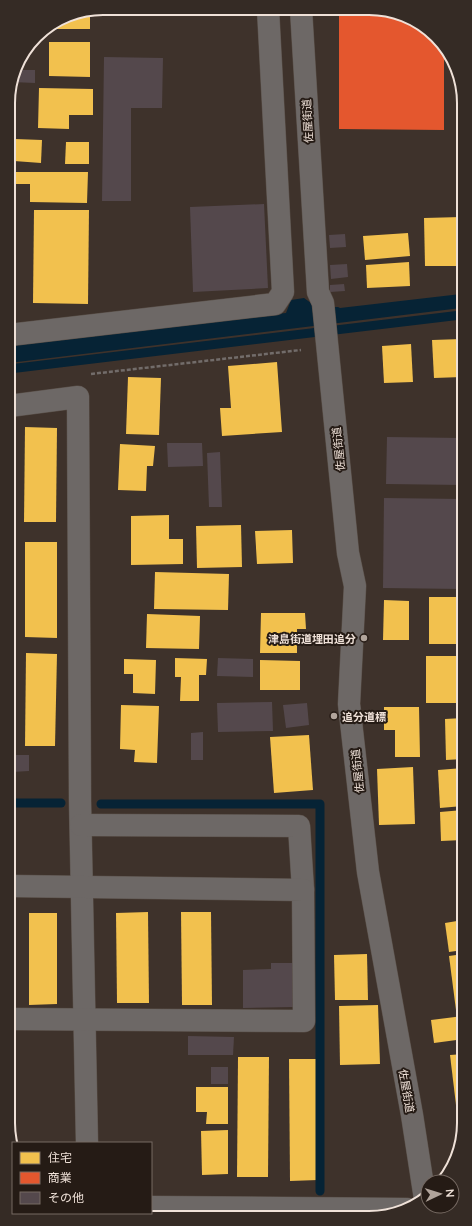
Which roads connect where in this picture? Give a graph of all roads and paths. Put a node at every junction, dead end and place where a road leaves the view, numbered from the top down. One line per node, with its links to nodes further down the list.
1 (268, 15): 3 (street)
2 (301, 15): 4 (street, 佐屋街道)
3 (15, 333)
4 (327, 343): 5 (path); 14 (street, 佐屋街道)
5 (78, 397): 6 (street); 7 (street)
6 (15, 405)
7 (81, 825): 9 (street); 10 (street)
8 (15, 886): 9 (street)
9 (82, 886): 10 (street); 12 (street)
10 (303, 890): 12 (street)
11 (15, 1019): 12 (street)
12 (84, 1020): 13 (street)
13 (87, 1142)
14 (421, 1174)
15 (152, 1207): 16 (street)
16 (386, 1209)

